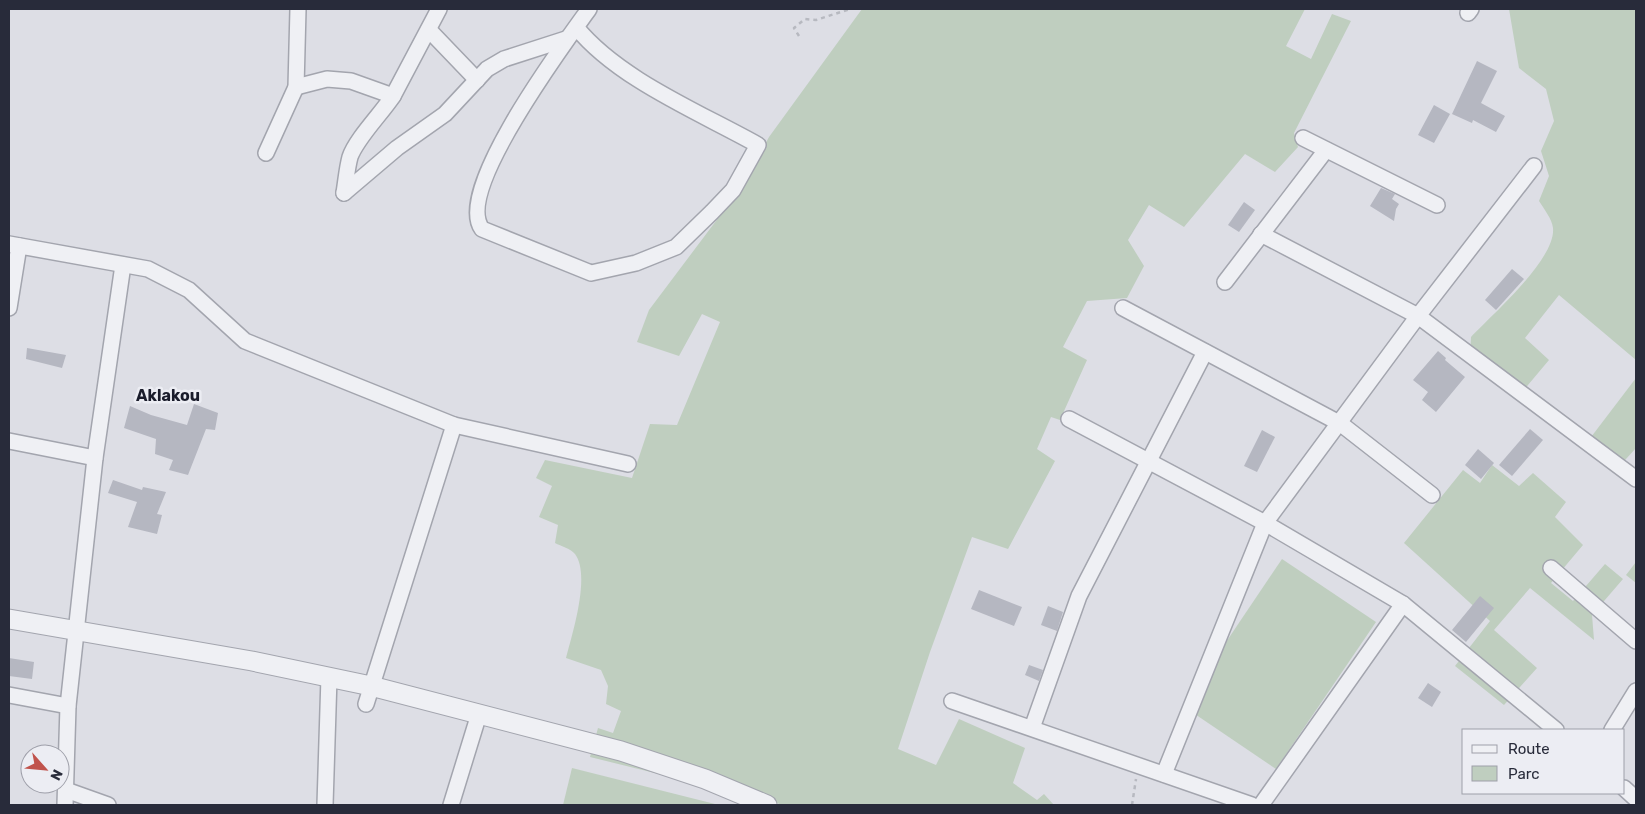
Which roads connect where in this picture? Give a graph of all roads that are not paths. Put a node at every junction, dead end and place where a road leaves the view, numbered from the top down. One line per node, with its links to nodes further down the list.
1 (298, 9): 8 (street)
2 (439, 9): 5 (street)
3 (589, 9): 4 (street)
4 (576, 27): 6 (street); 6 (street)
5 (429, 30): 7 (street); 9 (street)
6 (566, 39): 7 (street)
7 (477, 80): 9 (street)
8 (296, 87): 9 (street); 12 (street)
9 (393, 96)
10 (1303, 138): 11 (street)
11 (1326, 150): 14 (street); 15 (street)
12 (266, 153)
13 (1534, 166): 21 (street)
14 (1437, 205)
15 (1261, 234): 18 (street); 21 (street)
16 (14, 245): 17 (street); 19 (street)
17 (123, 265): 25 (street); 27 (street)
18 (1225, 282)
19 (9, 308)
20 (1123, 308): 22 (street)
21 (1418, 316): 24 (street); 30 (street)
22 (1205, 352): 24 (street); 28 (street)
23 (1069, 419): 28 (street)
24 (1340, 424): 31 (street); 32 (street)
25 (454, 425): 29 (street); 39 (street)
26 (9, 441): 27 (street)
27 (95, 458): 36 (street)
28 (1149, 461): 32 (street); 46 (street)
29 (628, 464)
30 (1636, 479)
31 (1432, 495)
32 (1265, 523): 34 (street); 50 (street)
33 (1551, 568): 37 (street)
34 (1404, 604): 47 (street); 59 (street)
35 (9, 619): 36 (street)
36 (76, 630): 38 (street); 44 (street)
37 (1636, 641)
38 (329, 677): 39 (street); 55 (street)
39 (371, 686): 43 (street); 45 (street)
40 (1636, 692): 48 (street)
41 (9, 695): 44 (street)
42 (952, 701): 46 (street)
43 (366, 704)
44 (68, 706): 49 (street)
45 (479, 714): 56 (street); 57 (street)
46 (1032, 728): 50 (street)
47 (1555, 729)
48 (1613, 729)
49 (67, 744)
50 (1164, 774): 58 (street)
51 (1625, 789): 53 (street)
52 (70, 791): 54 (street)
53 (1636, 799)
54 (108, 805)
55 (325, 805)
56 (451, 805)
57 (768, 805)
58 (1252, 805)
59 (1261, 805)

